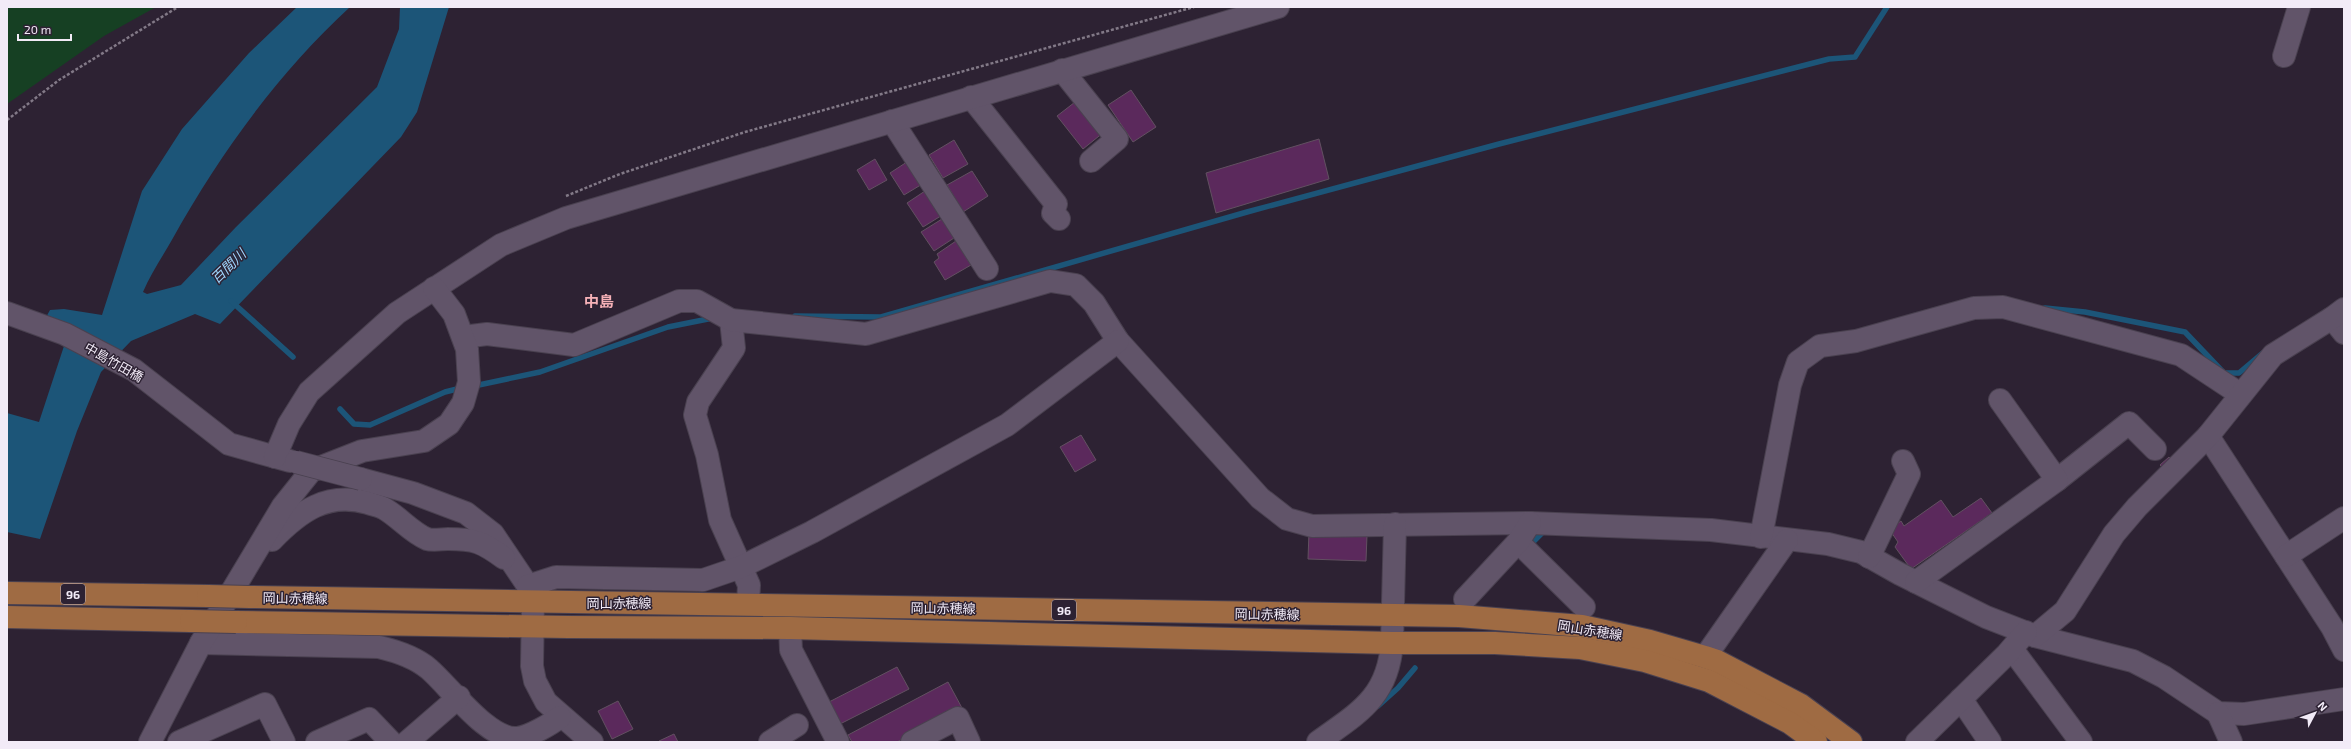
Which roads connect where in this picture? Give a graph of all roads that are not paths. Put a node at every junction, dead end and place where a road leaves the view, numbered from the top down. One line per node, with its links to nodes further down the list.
1 (1278, 7): 4 (street)
2 (2299, 7): 3 (street)
3 (2284, 56)
4 (1062, 70): 5 (street); 7 (street)
5 (971, 97): 6 (street); 8 (street)
6 (892, 121): 9 (street); 10 (street)
7 (1090, 161)
8 (1059, 219)
9 (987, 269)
10 (434, 288): 15 (street); 20 (street)
11 (7, 313): 20 (street, 中島竹田橋)
12 (731, 320): 14 (street); 15 (street); 33 (street)
13 (2340, 320): 16 (street)
14 (1118, 341): 25 (street); 33 (street)
15 (465, 343): 31 (street)
16 (2240, 394): 18 (street); 26 (street)
17 (2000, 400): 22 (street)
18 (2208, 436): 29 (street); 44 (street)
19 (2155, 449): 22 (street)
20 (275, 457): 32 (street, bridge)
21 (1903, 461): 30 (street)
22 (2057, 480): 34 (street)
23 (2344, 518): 29 (street)
24 (1540, 523): 25 (street); 26 (street); 28 (street)
25 (1395, 524): 40 (street)
26 (1761, 537): 27 (street)
27 (1787, 540): 30 (street); 49 (street)
28 (1523, 547): 37 (street); 39 (street)
29 (2286, 556): 48 (street)
30 (1869, 557): 34 (street)
31 (250, 564): 32 (street); 45 (street)
32 (514, 566): 36 (street)
33 (741, 567): 36 (street); 38 (street)
34 (1916, 582): 44 (street)
35 (7, 593): 36 (main road, 岡山赤穂線 / 96, bridge)
36 (530, 594): 38 (main road, 岡山赤穂線 / 96); 42 (street)
37 (1465, 598)
38 (748, 604): 40 (main road, 岡山赤穂線 / 96)
39 (1584, 607)
40 (1394, 616): 46 (street); 49 (main road, 岡山赤穂線 / 96)
41 (7, 617): 42 (main road, 岡山赤穂線 / 96, bridge)
42 (532, 626): 43 (main road, 岡山赤穂線 / 96); 54 (street)
43 (790, 628): 46 (main road, 岡山赤穂線 / 96); 64 (street)
44 (2030, 634): 47 (street); 53 (street)
45 (202, 643): 50 (street); 56 (street)
46 (1392, 643): 67 (street); 68 (main road, 岡山赤穂線 / 96)
47 (2012, 649): 51 (street); 72 (street)
48 (2344, 650)
49 (1706, 658): 69 (main road, 岡山赤穂線 / 96)
50 (458, 697): 54 (street); 61 (street)
51 (1961, 699): 70 (street); 71 (street)
52 (2344, 699): 53 (street)
53 (2218, 713): 73 (street)
54 (560, 716): 62 (street)
55 (797, 725): 63 (street)
56 (150, 742)
57 (179, 742): 58 (street)
58 (284, 742)
59 (317, 742): 60 (street)
60 (391, 742)
61 (407, 742)
62 (592, 742)
63 (770, 742)
64 (838, 742)
65 (912, 742): 66 (street)
66 (969, 742)
67 (1318, 742)
68 (1816, 742)
69 (1851, 742)
70 (1917, 742)
71 (1990, 742)
72 (2081, 742)
73 (2231, 742)

